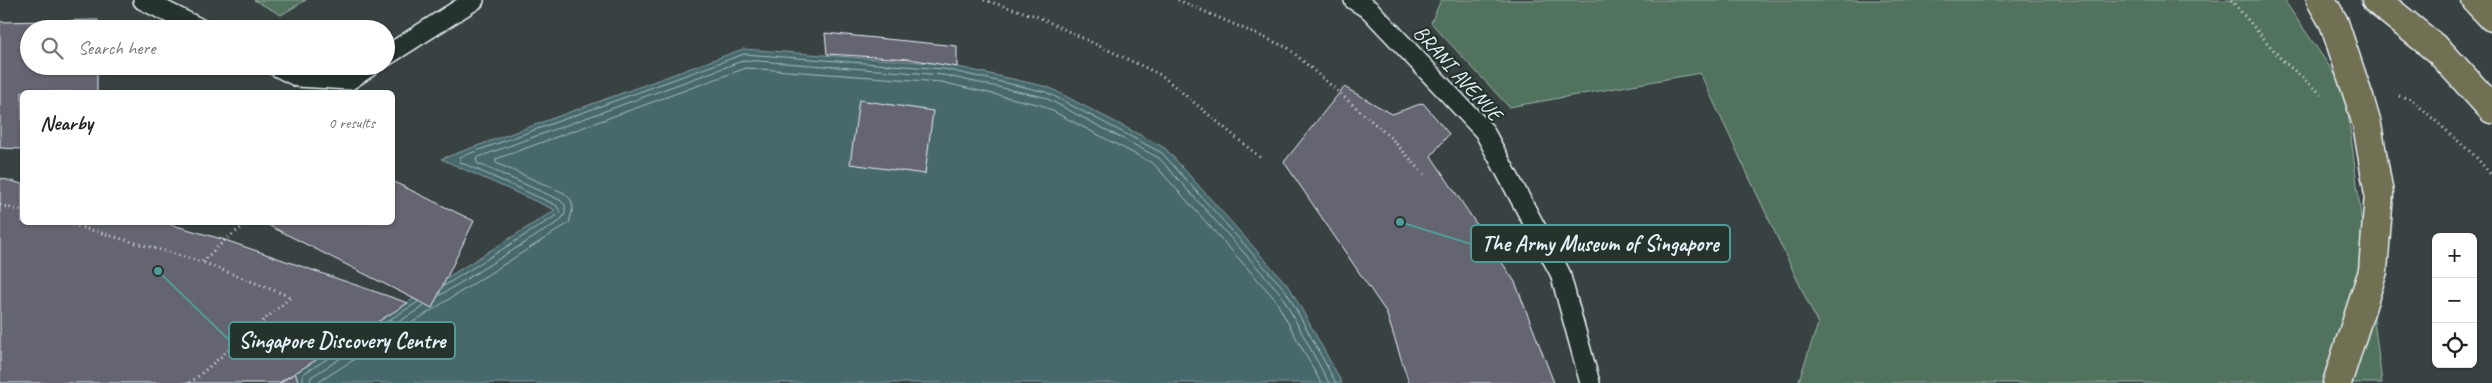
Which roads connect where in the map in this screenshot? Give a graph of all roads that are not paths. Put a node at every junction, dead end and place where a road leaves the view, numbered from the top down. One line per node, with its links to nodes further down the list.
1 (143, 0): 8 (lane)
2 (474, 0): 9 (lane)
3 (1354, 0): 13 (lane, BRANI AVENUE)
4 (2321, 0): 14 (main road)
5 (2376, 0): 12 (main road)
6 (2476, 0): 7 (main road)
7 (2492, 17)
8 (183, 20)
9 (395, 50)
10 (294, 75): 11 (lane)
11 (356, 75)
12 (2492, 108)
13 (1590, 383)
14 (2337, 383)

